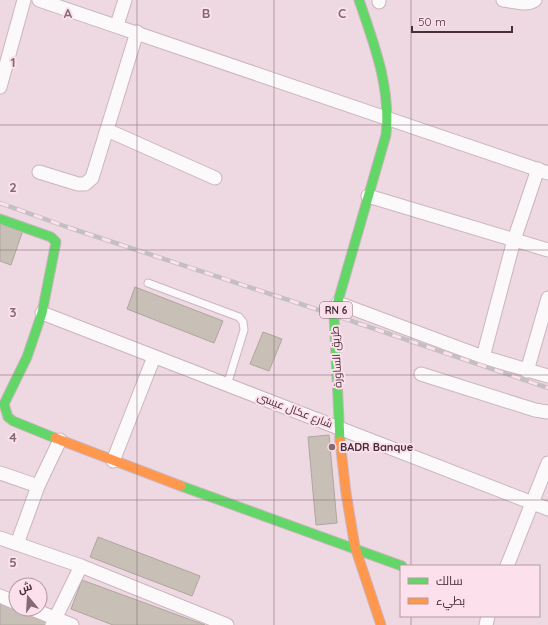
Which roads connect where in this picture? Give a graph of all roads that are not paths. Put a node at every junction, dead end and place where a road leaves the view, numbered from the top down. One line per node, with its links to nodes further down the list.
1 (24, 0): 9 (street)
2 (39, 0): 7 (street)
3 (125, 0): 7 (street)
4 (359, 0): 10 (street, طريق الساورة / RN 6)
5 (503, 0): 6 (street)
6 (535, 0)
7 (117, 25): 8 (street)
8 (137, 32): 10 (street); 11 (street)
9 (0, 87)
10 (389, 118): 12 (street); 15 (street, طريق الساورة / RN 6)
11 (107, 130): 13 (street); 14 (street)
12 (543, 171): 17 (street)
13 (39, 172)
14 (215, 178)
15 (368, 196): 17 (street); 21 (street, طريق الساورة / RN 6)
16 (0, 219): 22 (street)
17 (514, 240): 18 (street); 24 (street)
18 (548, 250)
19 (148, 284): 28 (lane)
20 (548, 301): 25 (street)
21 (338, 303): 24 (street); 30 (street, طريق الساورة / RN 6)
22 (42, 313): 23 (street, شارع عكال عيسى); 31 (street)
23 (154, 356): 28 (street, شارع عكال عيسى); 32 (street)
24 (484, 357): 25 (street)
25 (527, 371): 27 (street)
26 (421, 374): 29 (street)
27 (548, 376)
28 (227, 385): 30 (street, شارع عكال عيسى)
29 (548, 412)
30 (339, 427): 36 (street, شارع عكال عيسى); 40 (street, طريق الساورة / RN 6)
31 (60, 440): 32 (street); 35 (street)
32 (113, 461): 40 (street)
33 (548, 463): 36 (street)
34 (0, 473): 35 (street)
35 (38, 486): 39 (street)
36 (531, 502): 37 (street, شارع عكال عيسى); 42 (street)
37 (548, 509)
38 (0, 538): 39 (street)
39 (17, 544): 43 (street)
40 (355, 548): 41 (street); 47 (street, طريق الساورة / RN 6)
41 (400, 565)
42 (507, 565)
43 (81, 566): 44 (street); 46 (street)
44 (53, 622): 45 (street)
45 (72, 625)
46 (227, 625)
47 (381, 625)

